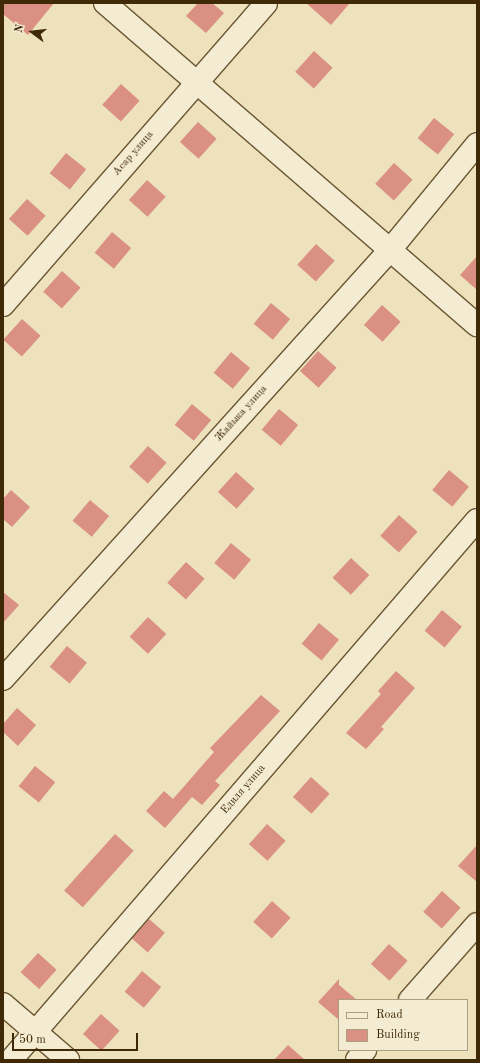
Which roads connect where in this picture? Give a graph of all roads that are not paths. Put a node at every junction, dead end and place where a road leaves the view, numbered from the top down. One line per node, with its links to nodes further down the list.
1 (105, 3): 3 (street)
2 (266, 3): 3 (street, Асар улица)
3 (196, 82): 5 (street); 6 (street, Асар улица)
4 (477, 144): 5 (street, Жайыка улица)
5 (390, 250): 7 (street); 9 (street, Жайыка улица)
6 (3, 305)
7 (477, 325)
8 (477, 520): 13 (street, Едиля улица)
9 (3, 679)
10 (477, 924): 11 (street)
11 (411, 999)
12 (3, 1004): 13 (street)
13 (36, 1032): 15 (street, Едиля улица); 16 (street)
14 (365, 1051): 17 (street)
15 (11, 1060)
16 (68, 1060)
17 (357, 1060)

